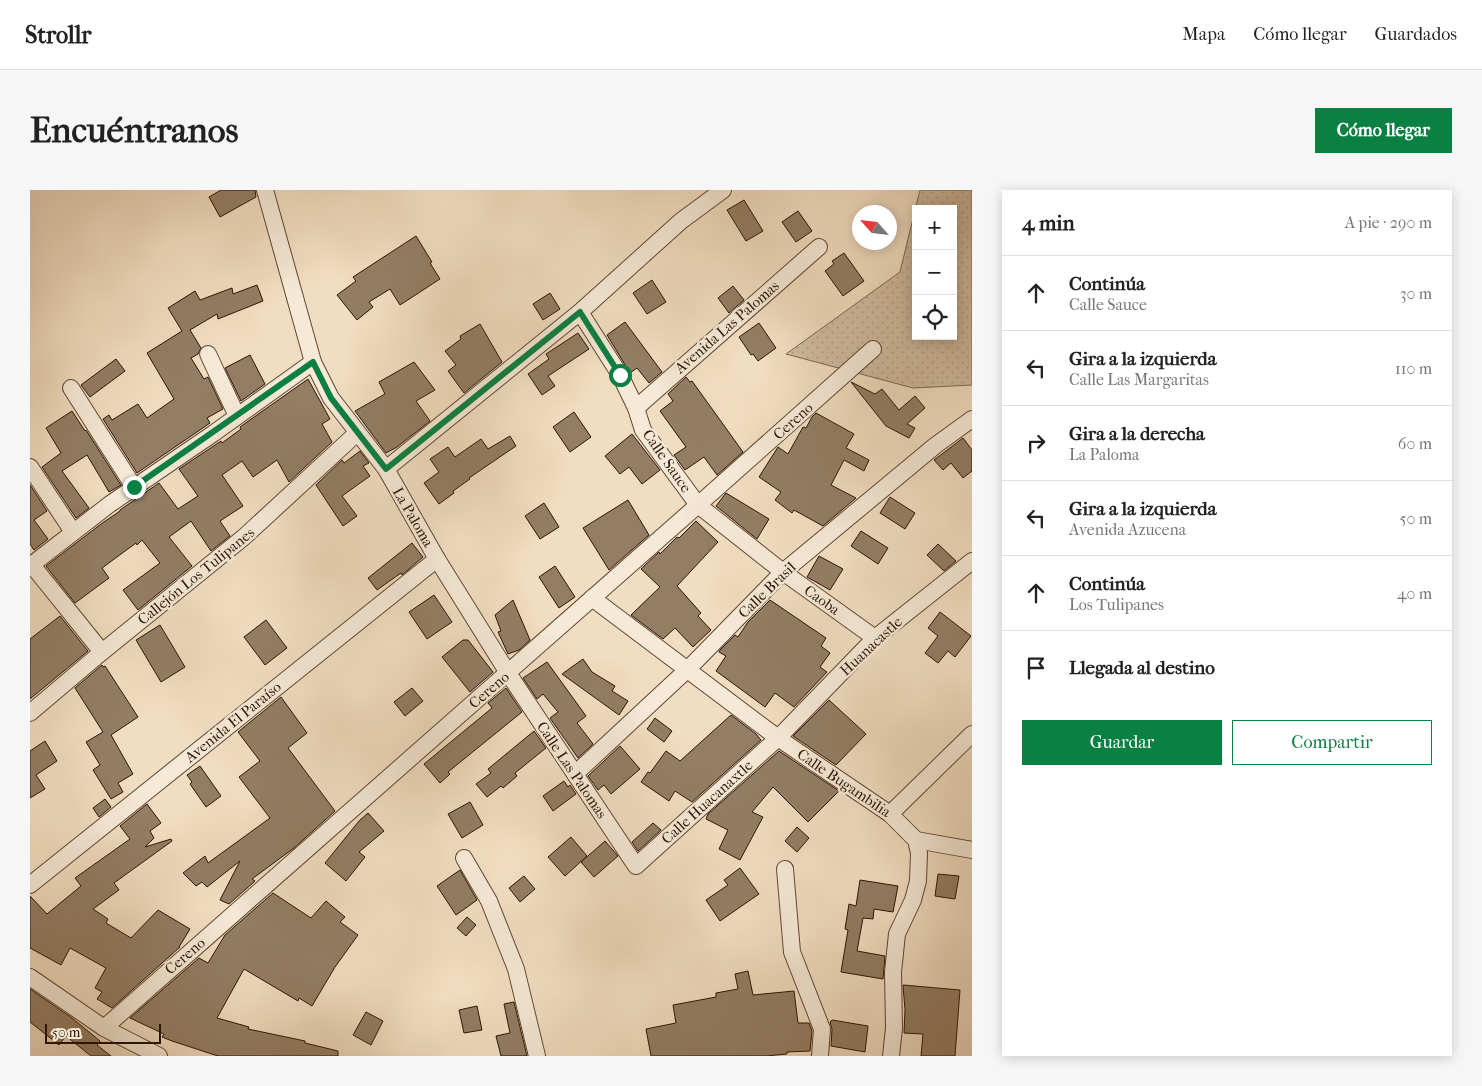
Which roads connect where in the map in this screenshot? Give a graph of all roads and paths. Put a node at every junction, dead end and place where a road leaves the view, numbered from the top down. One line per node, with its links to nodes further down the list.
1 (265, 190): 7 (street, La Paloma)
2 (723, 190): 4 (street)
3 (819, 247): 9 (street, Avenida Las Palomas)
4 (580, 312): 9 (street, Calle Sauce); 14 (street)
5 (873, 349): 16 (street, Cereno)
6 (208, 354): 10 (street)
7 (313, 362): 10 (street); 12 (street, La Paloma)
8 (72, 388): 15 (street)
9 (636, 408): 16 (street, Calle Sauce)
10 (237, 416): 15 (street)
11 (972, 420): 21 (street, Calle Brasil)
12 (357, 433): 14 (street, La Paloma); 24 (street, Callejón Los Tulipanes)
13 (30, 467): 17 (street)
14 (386, 469): 18 (street, La Paloma)
15 (134, 487): 17 (street)
16 (698, 505): 21 (street, Caoba); 22 (street, Cereno)
17 (74, 532): 20 (street)
18 (437, 559): 26 (street, La Paloma); 37 (street, Avenida El Paraíso)
19 (972, 562): 23 (street, Huanacastle)
20 (31, 565): 24 (street)
21 (783, 572): 23 (street, Caoba); 25 (street, Calle Brasil)
22 (592, 598): 25 (street, Calle Bugambilia); 26 (street, Cereno)
23 (876, 638): 29 (street, Huanacastle)
24 (102, 652): 27 (street, Callejón Los Tulipanes)
25 (688, 669): 29 (street, Calle Bugambilia); 30 (street, Calle Brasil)
26 (508, 673): 30 (street, Calle Las Palomas); 39 (street, Cereno)
27 (30, 714)
28 (972, 734): 31 (street)
29 (778, 738): 31 (street, Calle Bugambilia); 35 (street, Calle Huacanaxtle)
30 (575, 774): 35 (street, Calle Las Palomas)
31 (890, 814): 32 (street, Calle Bugambilia)
32 (916, 840): 33 (street); 43 (street)
33 (972, 850)
34 (464, 858): 41 (street)
35 (636, 866)
36 (785, 869): 42 (street)
37 (30, 884)
38 (30, 976): 39 (street)
39 (104, 1028): 40 (street)
40 (160, 1056)
41 (537, 1056)
42 (820, 1056)
43 (891, 1056)

